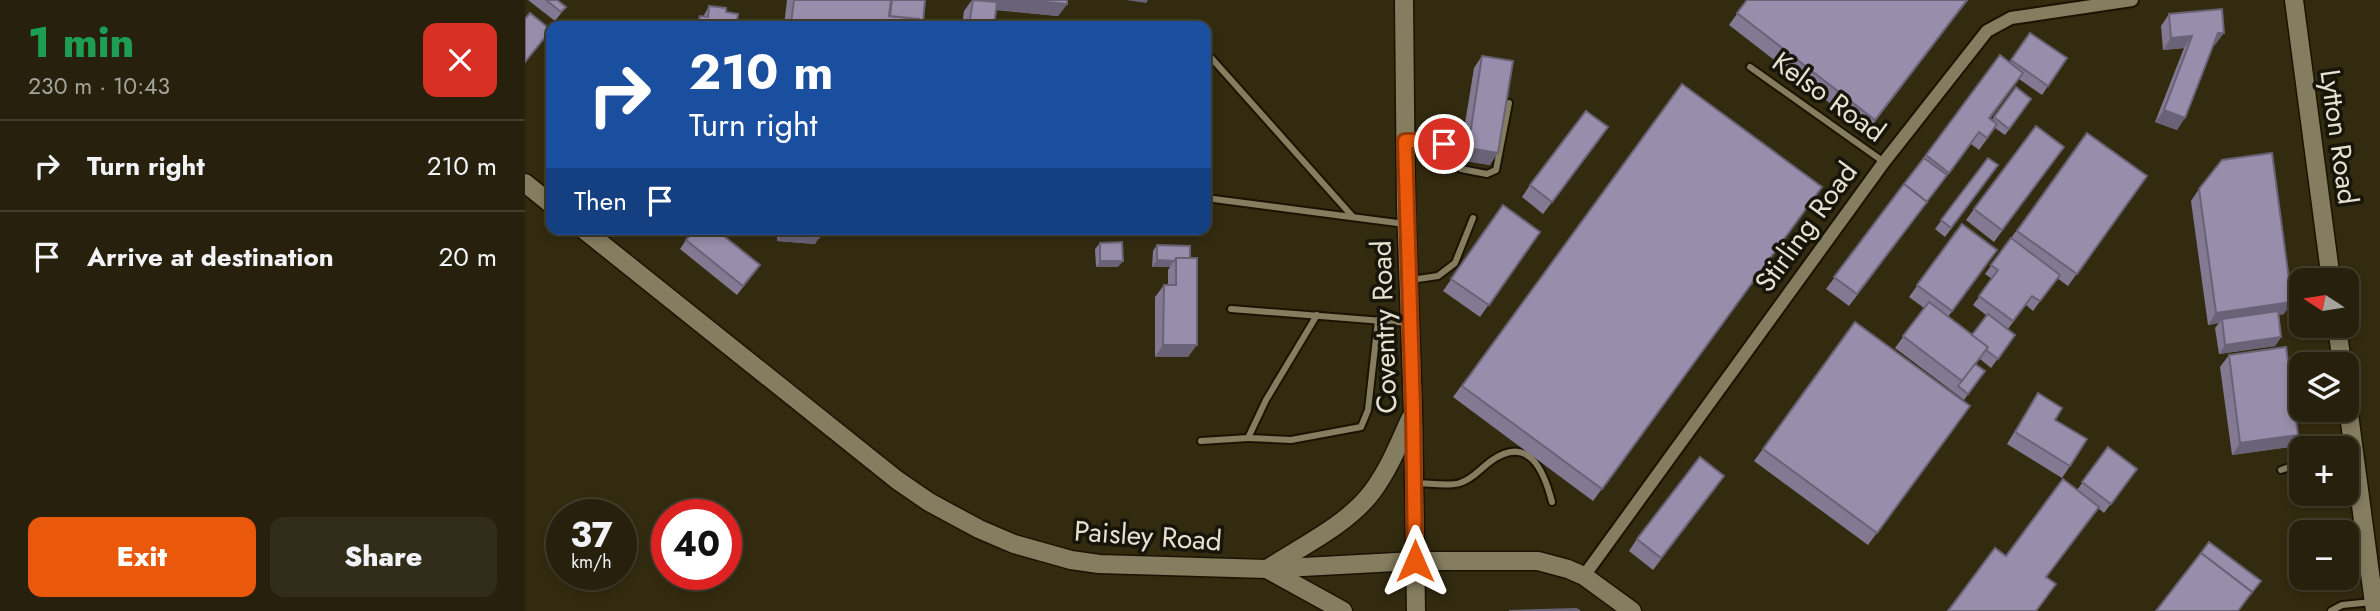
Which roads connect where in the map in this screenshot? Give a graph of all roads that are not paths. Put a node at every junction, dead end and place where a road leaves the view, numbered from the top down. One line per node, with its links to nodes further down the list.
1 (1404, 0): 7 (main road, Coventry Road)
2 (2132, 0): 8 (street, Stirling Road)
3 (2294, 0): 16 (main road, Lytton Road)
4 (1211, 58): 12 (lane)
5 (1750, 67): 8 (lane, Kelso Road)
6 (1509, 103): 7 (lane)
7 (1405, 141): 14 (main road, Coventry Road)
8 (1884, 162): 32 (street, Stirling Road)
9 (525, 183): 11 (main road)
10 (1211, 199): 12 (lane)
11 (546, 200)
12 (1353, 217): 14 (lane)
13 (1473, 218): 17 (lane)
14 (1407, 225): 17 (main road, Coventry Road)
15 (591, 235): 31 (main road, Paisley Road)
16 (2329, 268)
17 (1409, 280): 21 (main road, Coventry Road)
18 (1231, 309): 19 (lane)
19 (1317, 315): 20 (lane); 23 (lane)
20 (1378, 320): 21 (lane); 23 (lane)
21 (1410, 323): 22 (main road, Coventry Road)
22 (1413, 411): 27 (main road, Coventry Road); 31 (main road)
23 (1248, 438): 24 (lane)
24 (1201, 441)
25 (2289, 467): 26 (lane)
26 (2281, 470)
27 (1414, 483): 28 (lane); 30 (main road, Coventry Road)
28 (1552, 502)
29 (2358, 506): 33 (main road)
30 (1415, 561): 31 (main road, Paisley Road); 32 (main road, Paisley Road); 35 (main road, Coventry Road)
31 (1267, 569): 34 (main road)
32 (1584, 576): 36 (main road, Paisley Road)
33 (2374, 606): 37 (lane)
34 (1343, 611)
35 (1416, 611)
36 (1632, 611)
37 (2331, 611)

